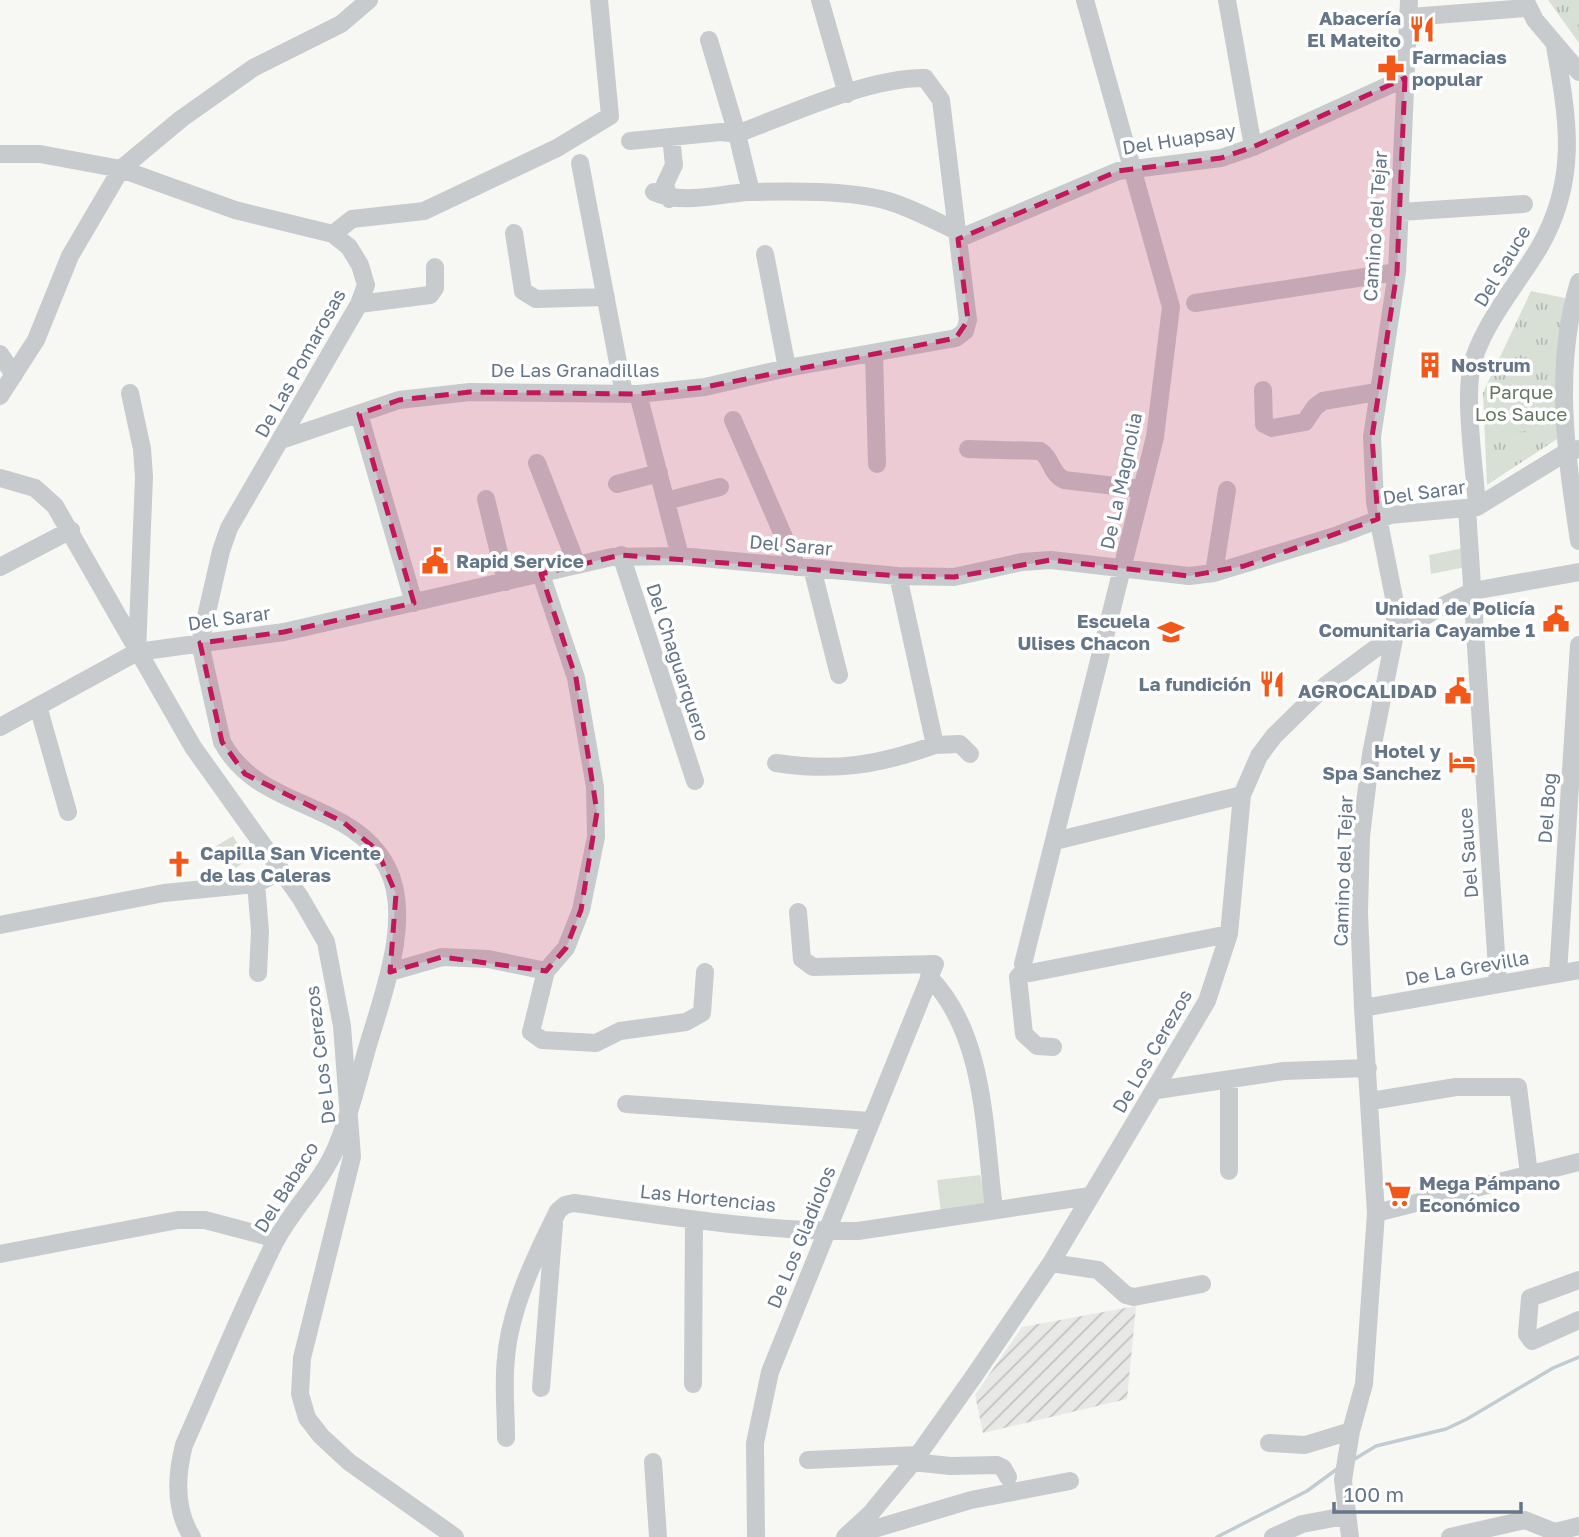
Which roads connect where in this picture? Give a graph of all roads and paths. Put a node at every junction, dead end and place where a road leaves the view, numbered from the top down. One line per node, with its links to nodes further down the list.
1 (369, 0): 19 (street)
2 (599, 0): 25 (street)
3 (820, 0): 12 (street)
4 (1085, 0): 20 (street, De La Magnolia)
5 (1227, 0): 16 (street)
6 (1526, 4): 7 (street); 9 (street)
7 (1410, 9): 11 (street, Camino del Tejar)
8 (709, 40): 13 (street)
9 (1555, 46): 10 (street); 59 (street, Del Sauce)
10 (1579, 72)
11 (1405, 78): 16 (street, Del Huapsay); 23 (street, Camino del Tejar)
12 (847, 94): 13 (street); 26 (street)
13 (737, 134): 14 (street); 21 (street)
14 (671, 137): 15 (street); 21 (street)
15 (630, 141)
16 (1253, 147): 20 (street, Del Huapsay)
17 (0, 154): 19 (street)
18 (580, 163): 31 (street)
19 (121, 169): 25 (street); 38 (street)
20 (1132, 169): 26 (street, Del Huapsay); 55 (street, De La Magnolia)
21 (751, 192): 26 (street)
22 (1524, 204): 23 (street)
23 (1399, 212): 29 (street, Camino del Tejar)
24 (513, 233): 31 (street)
25 (333, 234): 33 (street, De Las Pomarosas)
26 (958, 235): 35 (street, De Las Granadillas)
27 (765, 254): 37 (street)
28 (435, 267): 33 (street)
29 (1397, 272): 32 (street); 40 (street, Camino del Tejar)
30 (1579, 282): 34 (street)
31 (607, 297): 42 (street)
32 (1195, 303)
33 (359, 304): 46 (street, De Las Pomarosas)
34 (1573, 335): 48 (street)
35 (874, 353): 37 (street, De Las Granadillas); 50 (street)
36 (0, 354): 38 (street)
37 (787, 368): 42 (street, De Las Granadillas)
38 (14, 375): 43 (street)
39 (1263, 390): 40 (street)
40 (1377, 392): 60 (street, Camino del Tejar)
41 (130, 393): 79 (street)
42 (631, 394): 44 (street, De Las Granadillas); 51 (street)
43 (0, 396)
44 (359, 414): 46 (street, De Las Granadillas); 75 (street)
45 (733, 420): 67 (street)
46 (281, 440): 77 (street, De Las Pomarosas)
47 (968, 449): 55 (street)
48 (1572, 451): 59 (street, Del Sarar); 62 (street)
49 (537, 463): 65 (street)
50 (877, 464)
51 (659, 473): 53 (street); 58 (street)
52 (0, 478): 61 (street, De Los Cerezos)
53 (617, 484)
54 (720, 487): 58 (street)
55 (1141, 489): 68 (street, De La Magnolia)
56 (1227, 489): 70 (street)
57 (486, 499): 73 (street)
58 (666, 501): 64 (street)
59 (1472, 508): 60 (street, Del Sarar); 74 (street, Del Sauce)
60 (1378, 519): 70 (street, Del Sarar); 76 (street, Camino del Tejar)
61 (71, 530): 66 (street); 79 (street, De Los Cerezos)
62 (1579, 541)
63 (621, 555): 64 (street, Del Sarar); 65 (street, Del Sarar); 86 (street, Del Chaguarquero)
64 (680, 556): 67 (street, Del Sarar)
65 (577, 565): 71 (street, Del Sarar)
66 (0, 567)
67 (805, 567): 72 (street, Del Sarar); 80 (street)
68 (1123, 569): 70 (street, Del Sarar); 72 (street, Del Sarar); 89 (street, De La Magnolia)
69 (1579, 572): 74 (street, De Los Cerezos)
70 (1214, 573)
71 (541, 574): 73 (street, Del Sarar); 97 (street)
72 (898, 576): 83 (street)
73 (506, 582): 75 (street, Del Sarar)
74 (1473, 591): 76 (street, De Los Cerezos); 103 (street, Del Sauce)
75 (414, 603): 77 (street, Del Sarar)
76 (1395, 634): 87 (street, De Los Cerezos); 104 (street, Camino del Tejar)
77 (200, 643): 79 (street, Del Sarar); 99 (street, Del Babaco)
78 (1579, 645): 102 (street, Del Bog)
79 (137, 652): 81 (street, Del Sarar); 90 (street, De Los Cerezos)
80 (839, 675)
81 (38, 706): 82 (street, Del Sarar); 88 (street)
82 (0, 727)
83 (935, 745): 84 (street); 85 (street)
84 (970, 754)
85 (776, 762)
86 (695, 781)
87 (1242, 795): 89 (street); 94 (street, De Los Cerezos)
88 (68, 811)
89 (1055, 841): 95 (street, De La Magnolia)
90 (280, 872): 91 (street); 111 (street, De Los Cerezos)
91 (256, 884): 93 (street); 101 (street)
92 (798, 912): 98 (street)
93 (0, 925)
94 (1229, 934): 95 (street); 108 (street, De Los Cerezos)
95 (1025, 970): 105 (street, De La Magnolia)
96 (1579, 970): 102 (street, De La Grevilla)
97 (546, 971): 99 (street); 100 (street)
98 (932, 971): 112 (street, De Los Gladiolos); 117 (street)
99 (390, 972): 111 (street, Del Babaco)
100 (705, 972)
101 (258, 973)
102 (1558, 974): 103 (street, De La Grevilla)
103 (1498, 984): 104 (street, De La Grevilla)
104 (1363, 1008): 106 (street, Camino del Tejar)
105 (1053, 1047)
106 (1368, 1068): 107 (street); 109 (street, Camino del Tejar)
107 (1229, 1080): 108 (street); 114 (street)
108 (1157, 1090): 116 (street, De Los Cerezos)
109 (1371, 1101): 115 (street); 118 (street, Camino del Tejar)
110 (626, 1104): 112 (street)
111 (349, 1112): 122 (street, Del Babaco); 142 (street, De Los Cerezos)
112 (870, 1121): 121 (street, De Los Gladiolos)
113 (1579, 1162): 115 (street)
114 (1229, 1171)
115 (1530, 1174): 118 (street)
116 (1090, 1196): 117 (street, Las Hortencias); 124 (street, De Los Cerezos)
117 (994, 1208): 121 (street, Las Hortencias)
118 (1376, 1213): 130 (street, Camino del Tejar)
119 (554, 1220): 120 (street, Las Hortencias); 129 (street); 131 (street)
120 (694, 1220): 121 (street, Las Hortencias); 128 (street)
121 (825, 1231): 144 (street, De Los Gladiolos)
122 (276, 1240): 123 (street); 141 (street, Del Babaco)
123 (0, 1254)
124 (1051, 1263): 126 (street); 133 (street, De Los Cerezos)
125 (1579, 1280): 127 (street)
126 (1202, 1284)
127 (1579, 1320)
128 (692, 1384)
129 (541, 1388)
130 (1350, 1437): 132 (street); 138 (street, Camino del Tejar)
131 (506, 1438)
132 (1269, 1443)
133 (916, 1458): 134 (street); 136 (street); 145 (street, De Los Cerezos)
134 (808, 1460)
135 (653, 1462): 143 (street)
136 (1008, 1477)
137 (1070, 1481): 145 (street)
138 (1345, 1516): 146 (street); 147 (street, Camino del Tejar)
139 (1579, 1526): 140 (street)
140 (1556, 1534): 148 (street)
141 (192, 1537)
142 (455, 1537)
143 (658, 1537)
144 (756, 1537)
145 (846, 1537)
146 (1273, 1537)
147 (1350, 1537)
148 (1450, 1537)

